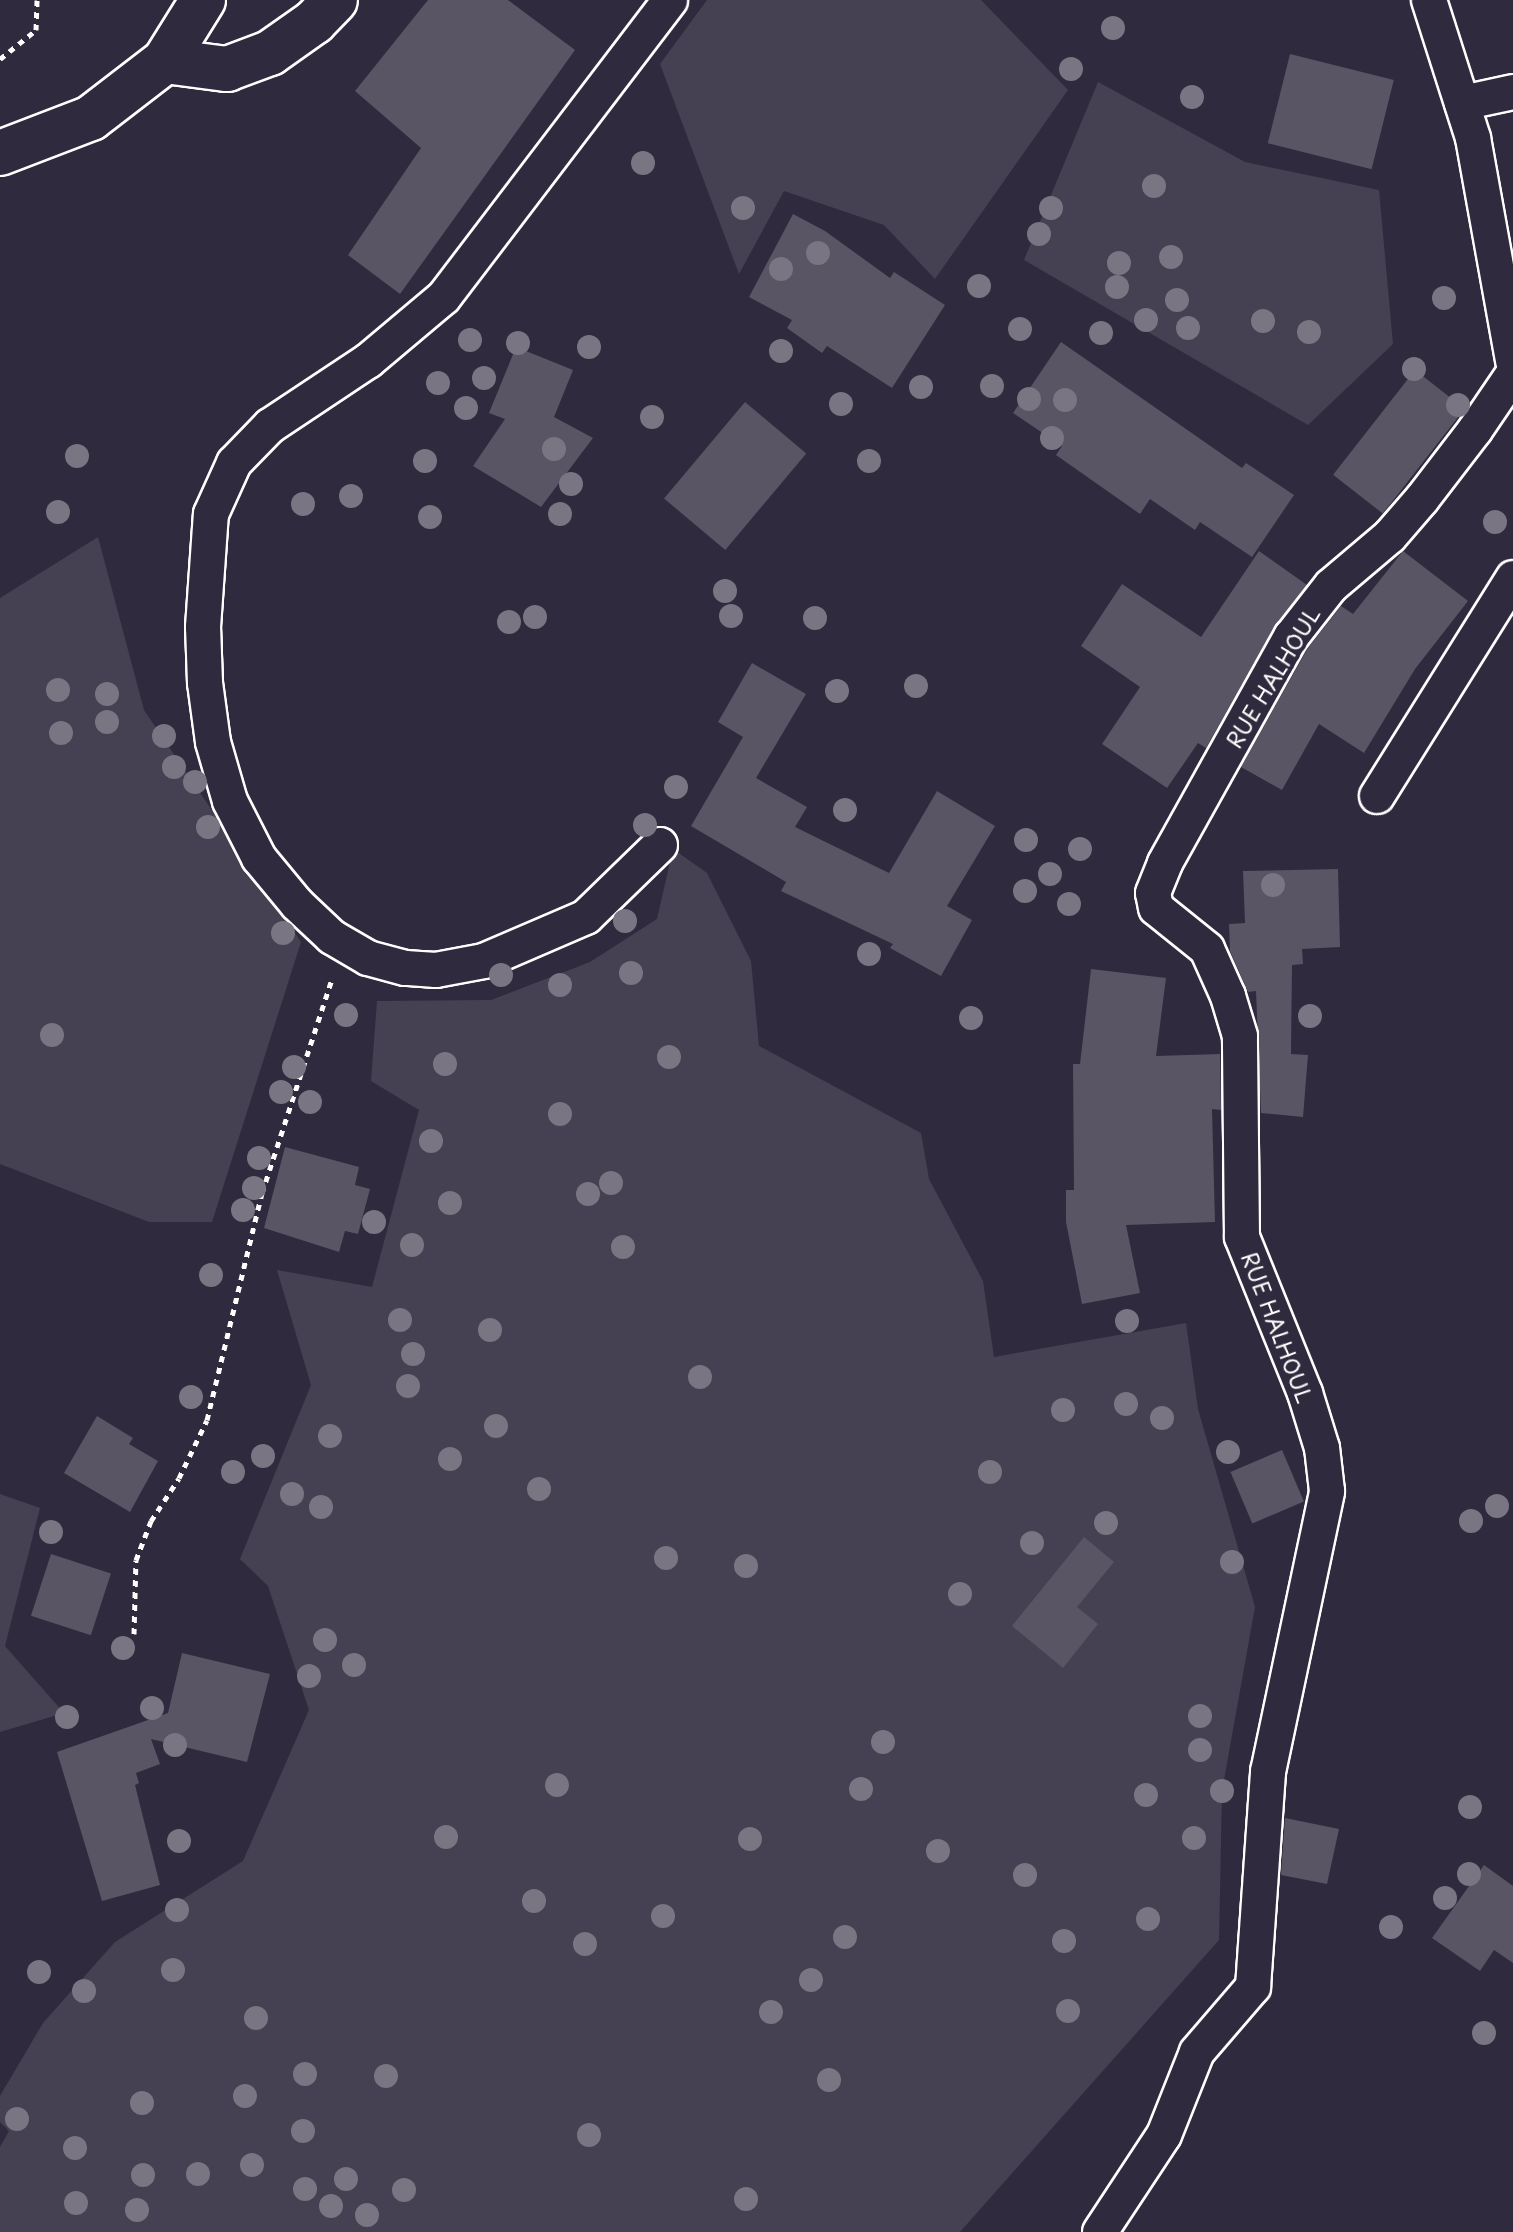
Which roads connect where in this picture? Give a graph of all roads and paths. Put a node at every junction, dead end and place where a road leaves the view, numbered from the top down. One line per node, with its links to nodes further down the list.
1 (37, 0): 6 (path)
2 (203, 0): 7 (street)
3 (335, 0): 7 (street)
4 (670, 0): 16 (street)
5 (1429, 0): 9 (street)
6 (0, 59)
7 (165, 61): 10 (street)
8 (1513, 92): 9 (street)
9 (1462, 103): 11 (street)
10 (0, 153)
11 (1513, 361)
12 (1513, 374): 18 (street, RUE HALHOUL)
13 (1513, 578): 14 (street)
14 (1377, 796)
15 (660, 845): 16 (street)
16 (344, 944): 17 (path)
17 (134, 1634)
18 (1100, 2232)

